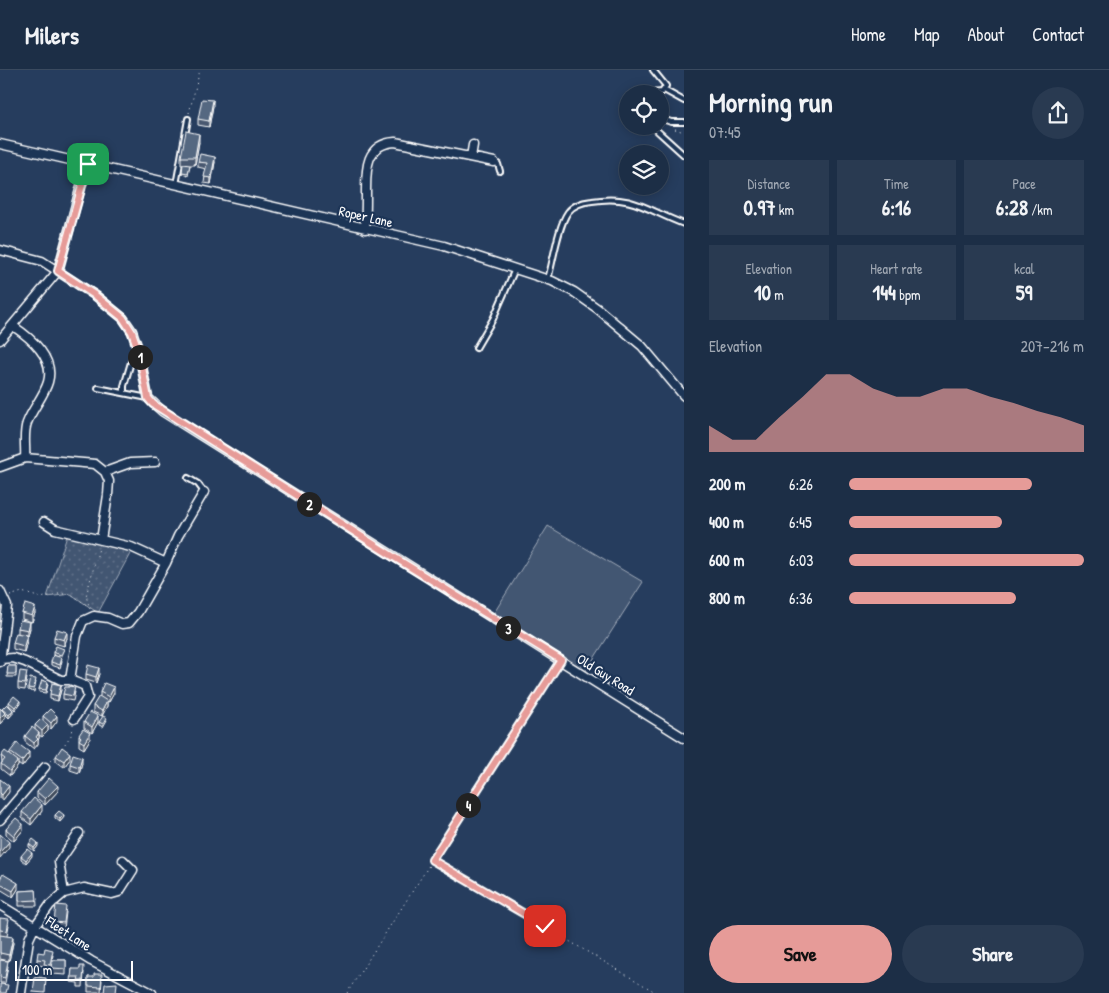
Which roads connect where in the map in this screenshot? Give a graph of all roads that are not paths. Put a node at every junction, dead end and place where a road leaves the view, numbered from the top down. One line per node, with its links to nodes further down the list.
1 (653, 70): 2 (lane)
2 (666, 85)
3 (669, 93): 4 (lane)
4 (684, 102)
5 (188, 119): 16 (lane)
6 (669, 121): 7 (lane)
7 (684, 122)
8 (662, 135): 11 (lane)
9 (0, 144): 14 (street, Roper Lane)
10 (473, 145): 12 (street)
11 (684, 155)
12 (471, 158): 13 (street); 18 (street)
13 (494, 162): 15 (lane)
14 (88, 164): 16 (street, Roper Lane); 21 (street)
15 (500, 171)
16 (176, 185): 18 (street, Roper Lane)
17 (684, 224): 22 (lane)
18 (365, 229): 20 (street, Roper Lane)
19 (0, 250): 21 (street)
20 (515, 268): 22 (street, Roper Lane); 25 (lane)
21 (58, 271): 23 (street); 30 (street)
22 (548, 280): 29 (street, Roper Lane)
23 (13, 326): 24 (street); 31 (street)
24 (0, 340)
25 (476, 348)
26 (131, 362): 28 (lane)
27 (98, 388): 28 (lane)
28 (124, 393): 30 (lane)
29 (684, 396)
30 (148, 398): 44 (street, Old Guy Road)
31 (25, 458): 33 (street); 34 (street)
32 (155, 462): 34 (street)
33 (0, 467)
34 (105, 472): 38 (street)
35 (188, 478): 36 (lane)
36 (204, 492): 39 (street)
37 (44, 522): 38 (street)
38 (101, 540): 39 (street)
39 (166, 563): 42 (street)
40 (0, 591): 41 (street)
41 (0, 661): 42 (street)
42 (70, 680): 43 (street)
43 (74, 719)
44 (684, 738)
45 (45, 767): 46 (street)
46 (0, 820)
47 (79, 833): 49 (street)
48 (124, 860): 49 (street)
49 (64, 893): 51 (street)
50 (0, 905): 51 (street, Fleet Lane)
51 (35, 926): 52 (street); 53 (street, Fleet Lane)
52 (21, 993)
53 (152, 993)

